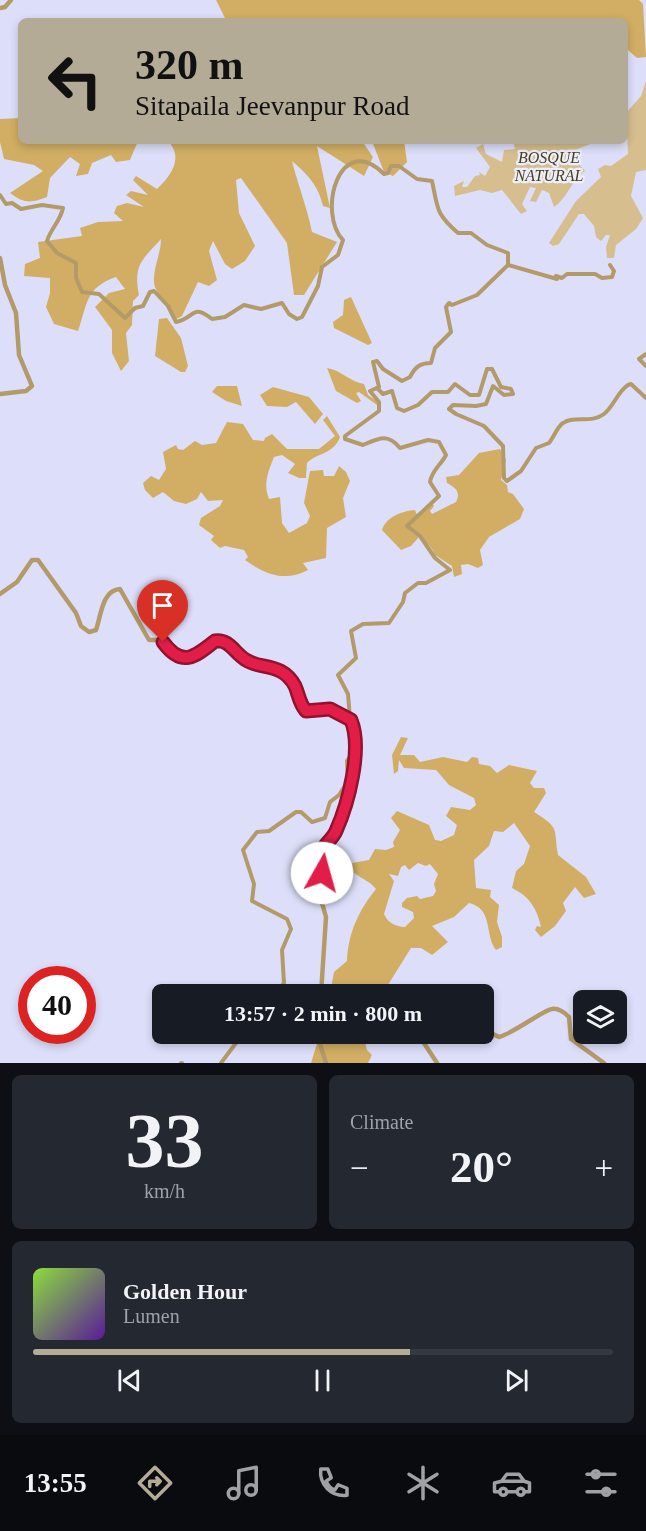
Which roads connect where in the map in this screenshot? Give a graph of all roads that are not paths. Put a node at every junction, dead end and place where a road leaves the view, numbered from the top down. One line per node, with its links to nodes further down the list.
1 (11, 0): 2 (street)
2 (0, 8)
3 (0, 195): 5 (street)
4 (0, 258): 10 (street)
5 (508, 265): 6 (street); 9 (street)
6 (610, 265)
7 (646, 354): 8 (street)
8 (646, 366)
9 (376, 388): 11 (street); 13 (street)
10 (0, 394)
11 (646, 398)
12 (0, 594): 13 (street)
13 (351, 720): 14 (street)
14 (354, 751): 15 (street); 16 (street)
15 (283, 984)
16 (322, 984)
17 (494, 1034): 24 (street)
18 (235, 1044): 21 (street)
19 (320, 1044): 22 (street)
20 (425, 1044): 23 (street)
21 (221, 1063)
22 (326, 1063)
23 (437, 1063)
24 (604, 1063)

